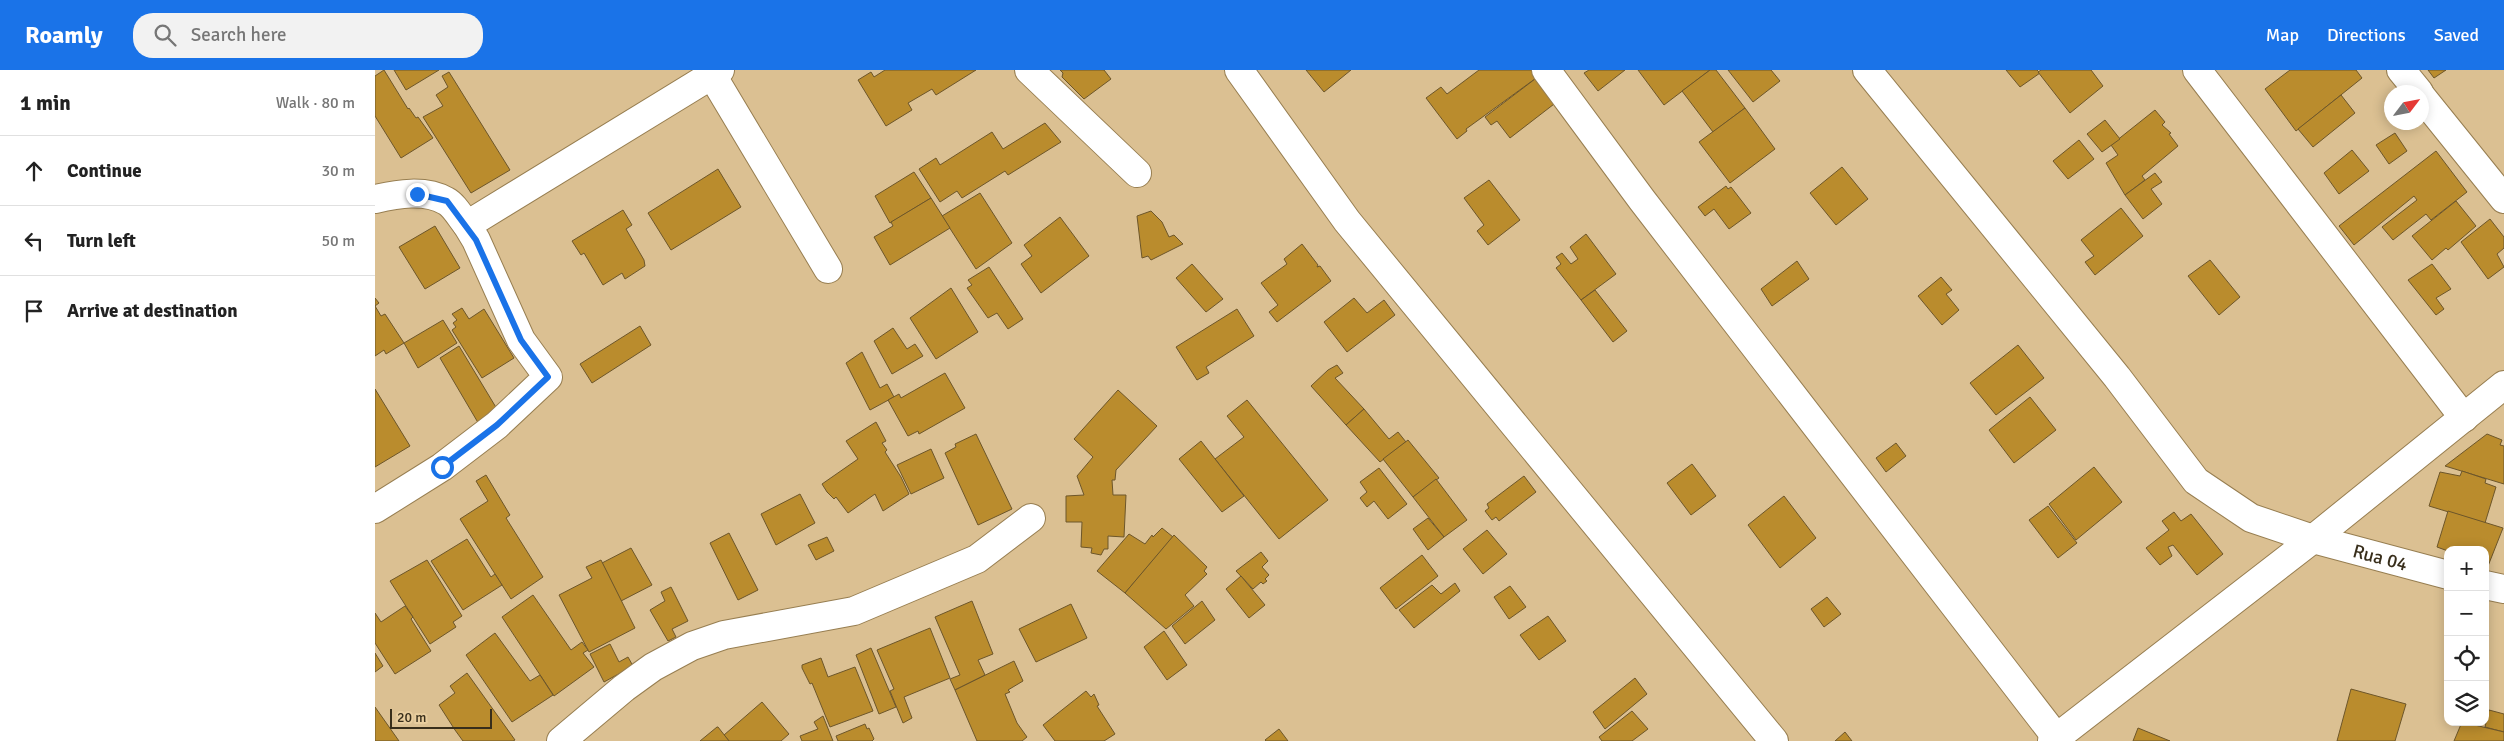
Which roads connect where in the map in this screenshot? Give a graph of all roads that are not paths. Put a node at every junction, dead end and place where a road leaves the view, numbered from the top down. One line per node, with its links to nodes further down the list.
1 (1029, 70): 10 (street)
2 (1239, 70): 25 (street)
3 (1546, 70): 23 (street)
4 (1867, 70): 19 (street, Rua 04)
5 (2197, 70): 16 (street)
6 (2401, 70): 8 (street)
7 (716, 72): 13 (street); 14 (street)
8 (2413, 85)
9 (2429, 106): 12 (street)
10 (1137, 173)
11 (375, 199): 13 (street)
12 (2504, 199)
13 (467, 225): 17 (street)
14 (828, 268)
15 (2504, 385): 16 (street)
16 (2464, 418): 19 (street)
17 (375, 509)
18 (1031, 518): 24 (street)
19 (2313, 539): 20 (street, Rua 04); 23 (street)
20 (2444, 574)
21 (2489, 585): 22 (street)
22 (2504, 590)
23 (2054, 739)
24 (561, 741)
25 (1774, 741)

